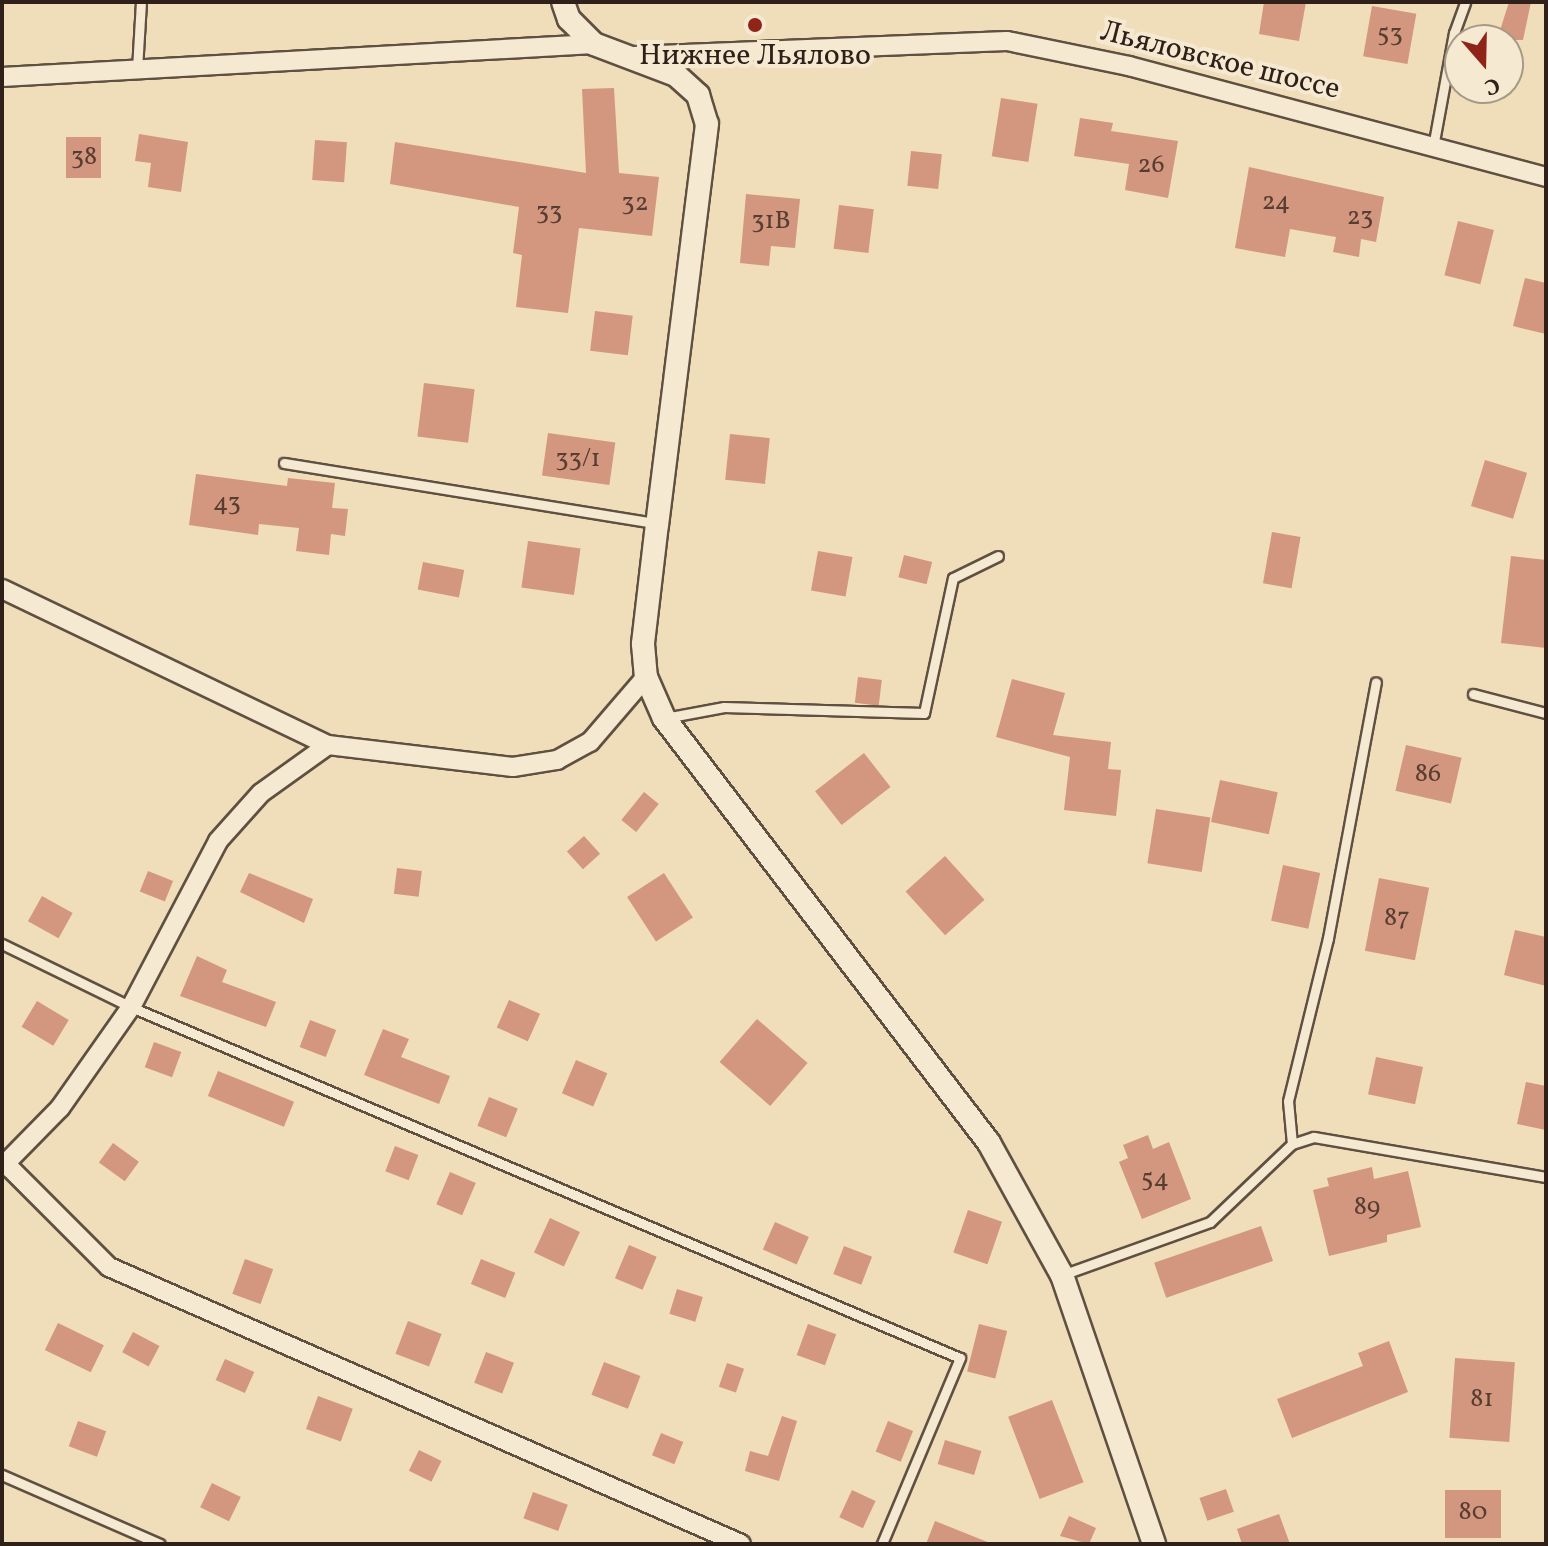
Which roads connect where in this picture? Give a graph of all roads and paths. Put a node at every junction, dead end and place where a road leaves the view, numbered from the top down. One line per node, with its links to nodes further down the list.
1 (141, 2): 6 (lane)
2 (563, 2): 4 (street)
3 (1465, 2): 8 (lane)
4 (594, 44): 5 (street, Льяловское шоссе); 6 (street)
5 (634, 56): 8 (street, Льяловское шоссе); 11 (street)
6 (137, 69): 7 (street)
7 (2, 77)
8 (1433, 147): 9 (street, Льяловское шоссе)
9 (1546, 177)
10 (284, 463): 11 (lane)
11 (657, 524): 14 (street)
12 (998, 556): 18 (lane)
13 (2, 589): 19 (street)
14 (646, 677): 18 (street); 19 (street)
15 (1376, 682): 22 (lane)
16 (1473, 694): 17 (lane)
17 (1546, 713)
18 (664, 718): 25 (street)
19 (328, 745): 21 (street)
20 (2, 944): 21 (lane)
21 (131, 1007): 23 (street); 29 (lane)
22 (1292, 1144): 24 (lane); 25 (lane)
23 (5, 1166): 27 (street)
24 (1546, 1177)
25 (1062, 1275): 30 (street)
26 (2, 1475): 28 (lane)
27 (738, 1543)
28 (160, 1544)
29 (882, 1544)
30 (1154, 1544)

